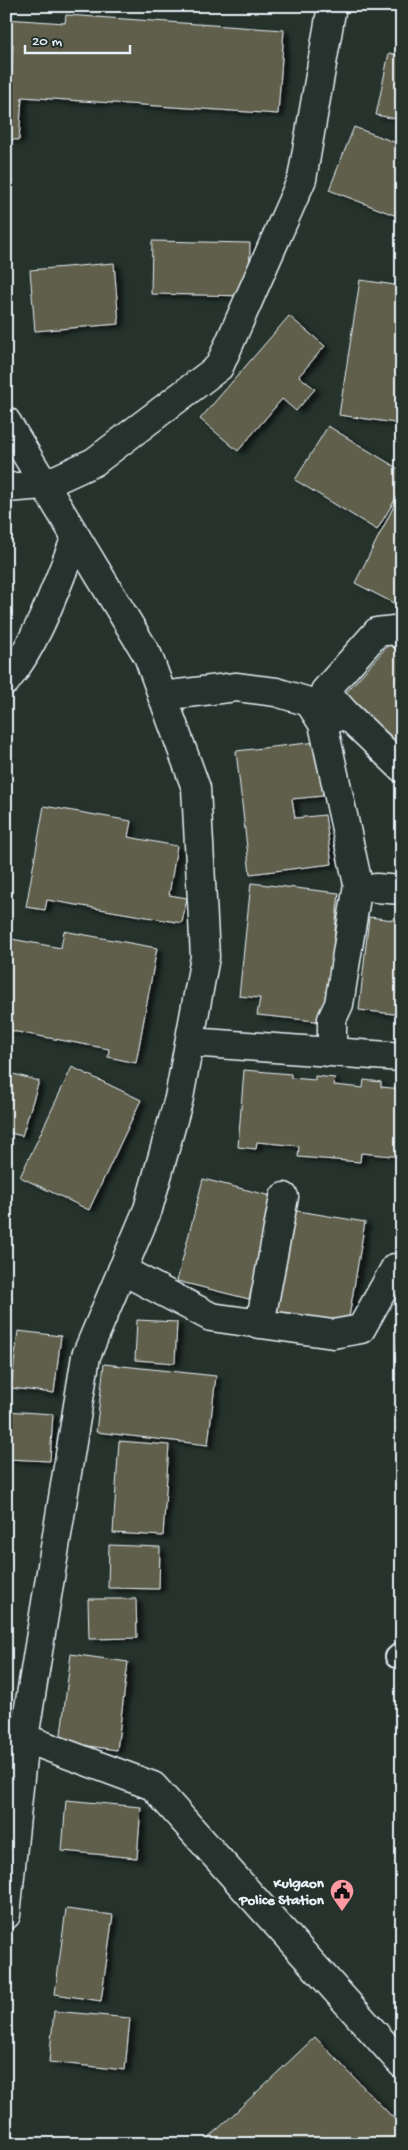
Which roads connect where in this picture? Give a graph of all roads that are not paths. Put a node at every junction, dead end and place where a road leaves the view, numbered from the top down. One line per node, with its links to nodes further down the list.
1 (332, 6): 3 (street)
2 (6, 421): 3 (street)
3 (44, 485): 4 (street); 5 (street)
4 (6, 488)
5 (76, 537): 7 (street); 8 (street)
6 (402, 635): 9 (street)
7 (6, 681)
8 (162, 696): 9 (street); 11 (street)
9 (334, 719): 10 (street); 12 (street)
10 (402, 768)
11 (190, 1042): 12 (street); 16 (street)
12 (339, 1052): 13 (street)
13 (402, 1057)
14 (284, 1197): 17 (street)
15 (395, 1268): 17 (street)
16 (122, 1270): 17 (street); 18 (street)
17 (260, 1324)
18 (24, 1738): 19 (street); 20 (street)
19 (7, 1909)
20 (402, 2064)

